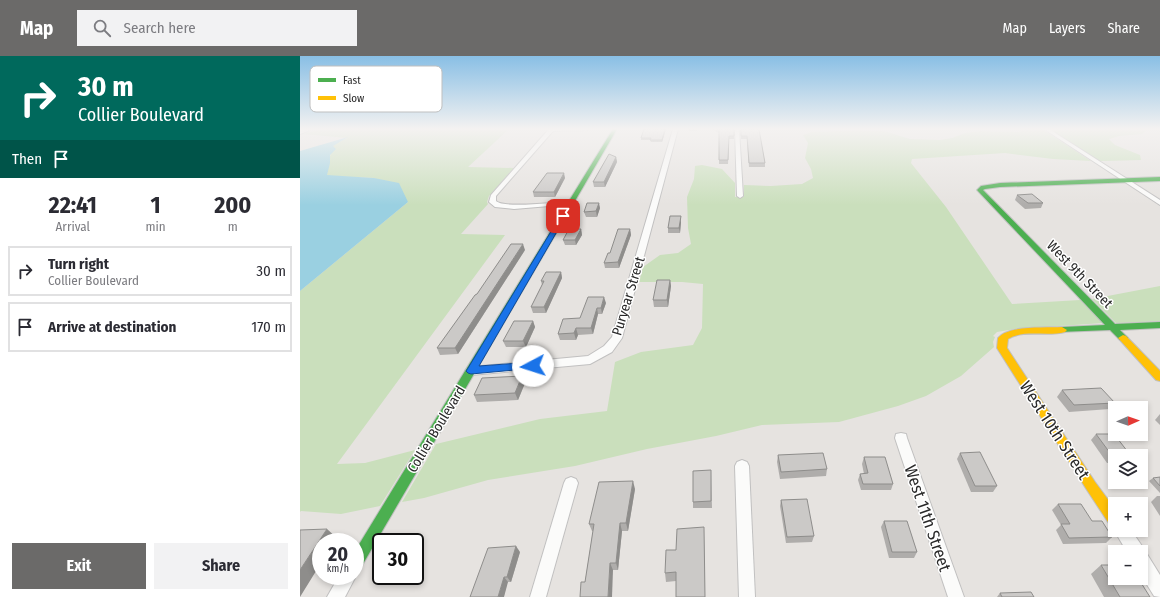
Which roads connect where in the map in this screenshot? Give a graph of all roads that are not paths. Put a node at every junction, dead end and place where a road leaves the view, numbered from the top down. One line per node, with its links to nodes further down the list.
1 (530, 154): 9 (street)
2 (600, 154): 9 (street, Collier Boulevard)
3 (669, 154): 13 (street, Puryear Street)
4 (738, 154): 8 (street)
5 (1085, 154): 7 (street)
6 (1160, 180): 7 (street)
7 (1126, 181): 10 (street); 12 (street, West 9th Street)
8 (740, 196)
9 (570, 203): 13 (street, Collier Boulevard)
10 (1160, 203)
11 (1160, 324): 12 (street)
12 (1113, 327): 14 (street, West 9th Street); 18 (street, West 10th Street)
13 (471, 371): 19 (street, Collier Boulevard)
14 (1160, 377)
15 (901, 438): 26 (street, West 11th Street)
16 (742, 466): 25 (street)
17 (571, 483): 24 (street)
18 (1108, 510)
19 (364, 549)
20 (1148, 571): 22 (street)
21 (342, 585): 23 (street)
22 (1160, 590)
23 (335, 597)
24 (538, 597)
25 (747, 597)
26 (956, 597)

